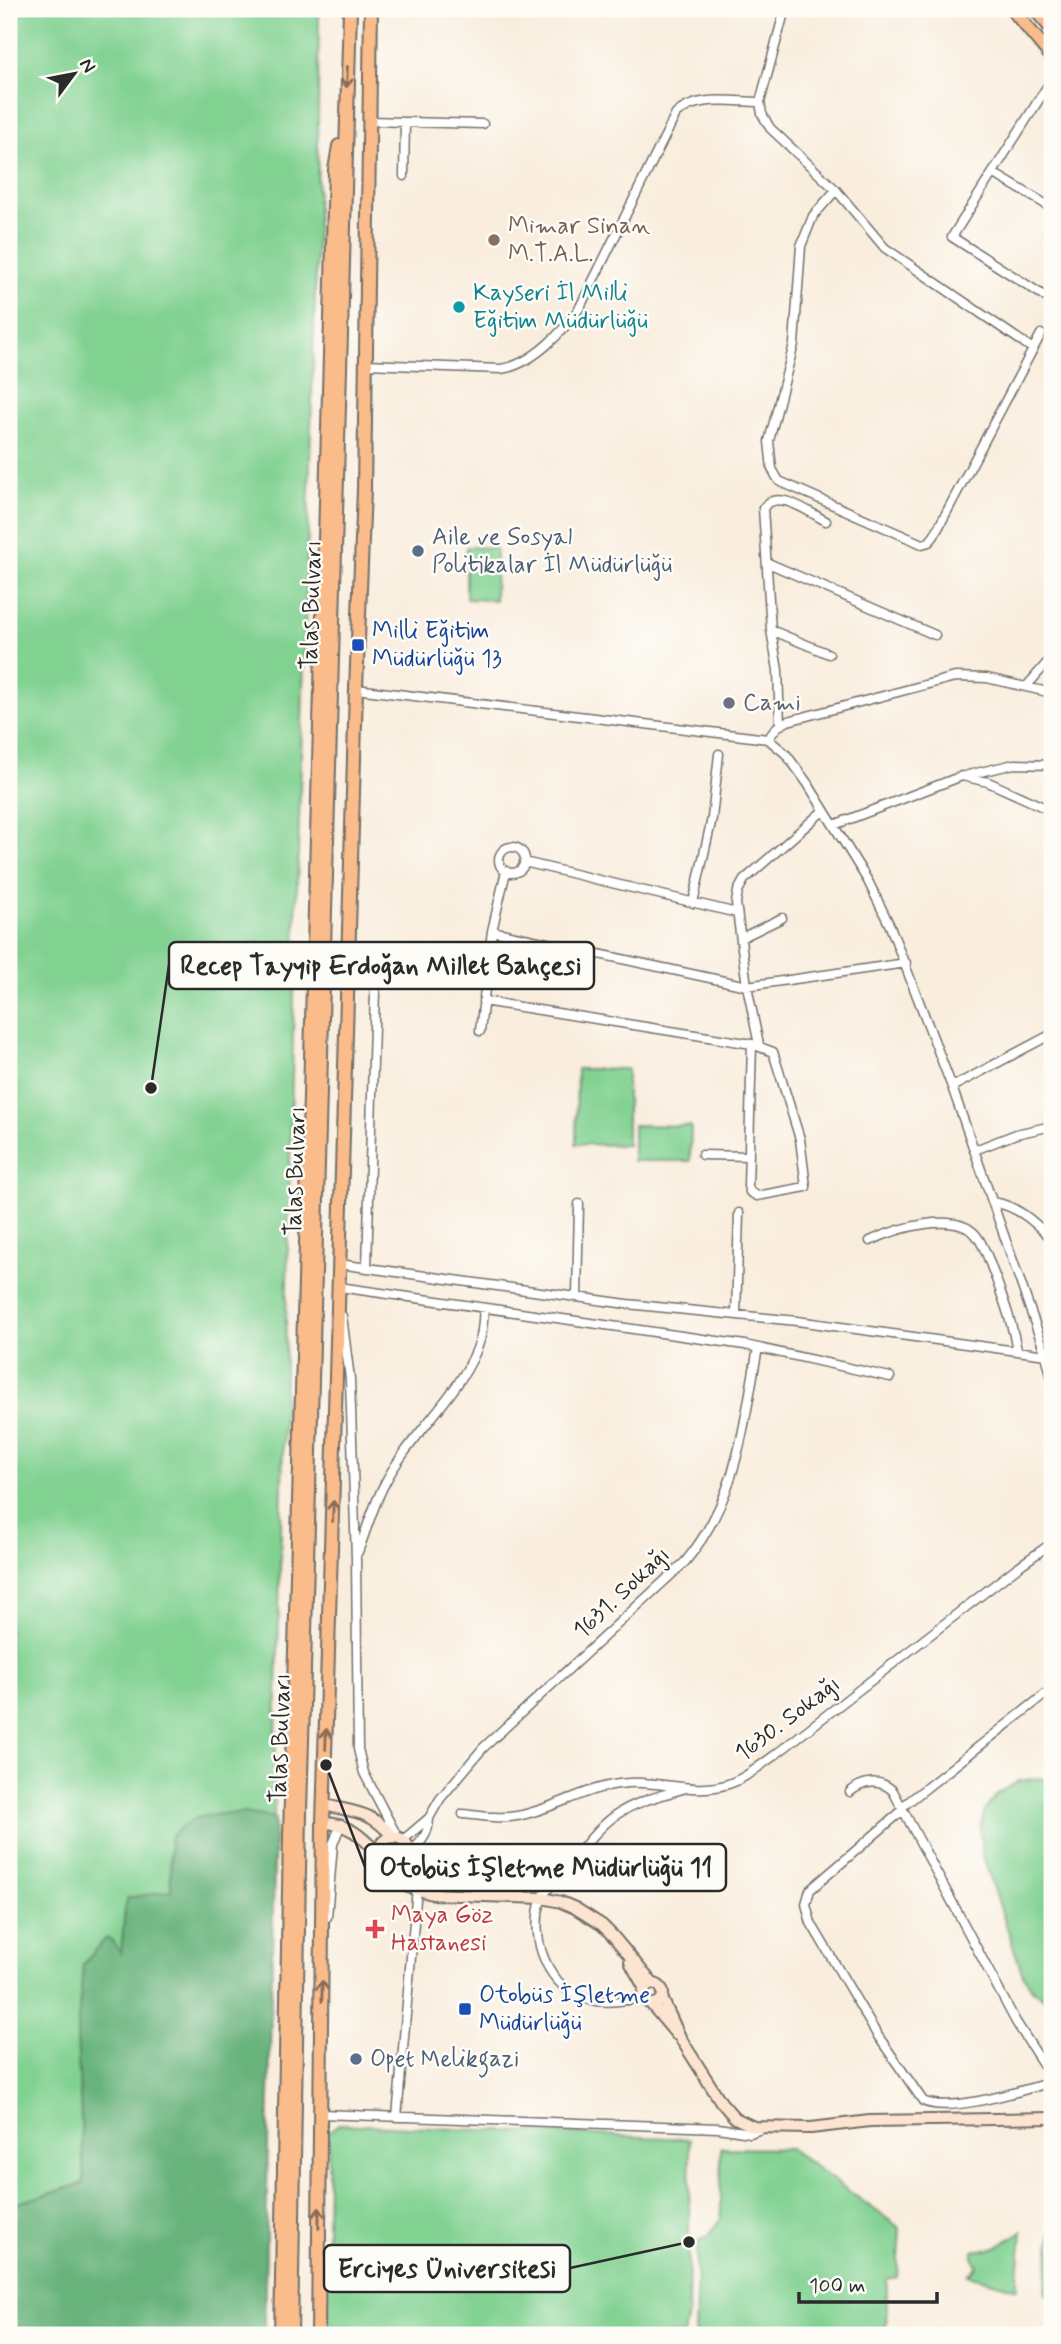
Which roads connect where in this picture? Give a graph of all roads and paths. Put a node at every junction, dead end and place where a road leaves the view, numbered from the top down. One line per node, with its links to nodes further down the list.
1 (785, 9): 9 (street)
2 (1012, 9): 7 (main road)
3 (1035, 9): 6 (main road)
4 (349, 10): 10 (main road, Talas Bulvarı, one-way to 10)
5 (372, 12): 11 (main road, Talas Bulvarı)
6 (1052, 29)
7 (1052, 57)
8 (1052, 79): 14 (street)
9 (760, 102): 16 (street); 21 (street)
10 (346, 104): 103 (main road); 104 (main road, Talas Bulvarı)
11 (369, 121): 12 (street); 21 (main road, Talas Bulvarı)
12 (405, 122): 13 (street); 15 (street)
13 (483, 124)
14 (993, 173): 17 (street); 18 (street)
15 (404, 176)
16 (836, 190): 20 (street); 20 (street)
17 (1052, 208)
18 (1052, 301)
19 (1041, 334): 20 (street)
20 (1033, 349)
21 (365, 364): 29 (main road, Talas Bulvarı)
22 (826, 521): 23 (street)
23 (768, 563): 24 (street); 25 (street)
24 (771, 630): 26 (street); 31 (street)
25 (934, 635)
26 (829, 654)
27 (1052, 657): 28 (street)
28 (1026, 687): 30 (street); 31 (street)
29 (356, 689): 32 (street); 63 (main road, Talas Bulvarı)
30 (1052, 693)
31 (780, 725): 32 (street)
32 (768, 739): 36 (street)
33 (719, 754): 41 (street)
34 (1052, 765): 35 (street)
35 (962, 776): 37 (street); 38 (street)
36 (824, 810): 38 (street); 42 (street)
37 (1052, 811)
38 (834, 825): 46 (street)
39 (524, 862): 40 (street); 40 (street); 41 (street)
40 (506, 871): 44 (street)
41 (693, 903): 42 (street)
42 (737, 912): 45 (street)
43 (782, 918): 45 (street)
44 (492, 930): 47 (street); 49 (street)
45 (741, 938): 47 (street)
46 (906, 963): 47 (street); 53 (street)
47 (747, 986): 52 (street)
48 (375, 991): 64 (street)
49 (484, 1001): 50 (street); 52 (street)
50 (480, 1031)
51 (1052, 1034): 53 (street)
52 (756, 1045): 57 (street); 57 (street)
53 (952, 1087): 55 (street)
54 (1052, 1126): 55 (street)
55 (975, 1150): 58 (street)
56 (702, 1155): 57 (street)
57 (749, 1156)
58 (993, 1202): 61 (street); 71 (street)
59 (579, 1205): 66 (street)
60 (739, 1213): 68 (street)
61 (1052, 1239)
62 (870, 1241): 70 (street)
63 (339, 1264): 64 (street); 65 (main road, Talas Bulvarı)
64 (368, 1268): 66 (street)
65 (339, 1287): 67 (street); 75 (street); 80 (main road, Talas Bulvarı, one-way to 65)
66 (577, 1297): 68 (street)
67 (484, 1308): 69 (street); 75 (street)
68 (736, 1315): 70 (street)
69 (758, 1348): 72 (street); 84 (street, 1631. Sokağı)
70 (1017, 1351): 71 (street)
71 (1048, 1359): 73 (street)
72 (890, 1377)
73 (1052, 1379)
74 (1052, 1543): 77 (street, 1630. Sokağı)
75 (356, 1558): 79 (street)
76 (1052, 1689): 81 (street)
77 (689, 1787): 82 (street, 1630. Sokağı); 92 (street)
78 (850, 1792): 81 (street)
79 (375, 1795): 83 (street); 87 (street)
80 (324, 1805): 83 (street); 85 (main road, Talas Bulvarı)
81 (902, 1809): 97 (street); 98 (street)
82 (463, 1814)
83 (366, 1815): 87 (street)
84 (429, 1818): 87 (street, 1631. Sokağı); 89 (street, 1631. Sokağı)
85 (323, 1823): 86 (street); 93 (main road, Talas Bulvarı)
86 (341, 1824): 88 (street); 93 (street)
87 (398, 1838): 88 (street); 89 (street)
88 (379, 1854): 90 (street)
89 (408, 1855): 90 (street); 91 (street)
90 (387, 1865): 91 (street)
91 (417, 1888): 92 (street); 100 (street)
92 (542, 1898): 94 (street); 94 (street)
93 (322, 1965): 99 (main road, Talas Bulvarı, one-way to 93)
94 (648, 1994): 95 (street); 95 (street); 96 (street)
95 (662, 1998): 96 (street)
96 (681, 2039): 102 (street)
97 (1052, 2073)
98 (1052, 2082)
99 (320, 2115): 100 (street); 105 (main road, Talas Bulvarı, one-way to 99)
100 (397, 2117): 102 (street)
101 (1052, 2118): 102 (street)
102 (763, 2128)
103 (281, 2335)
104 (291, 2335)
105 (318, 2335)

